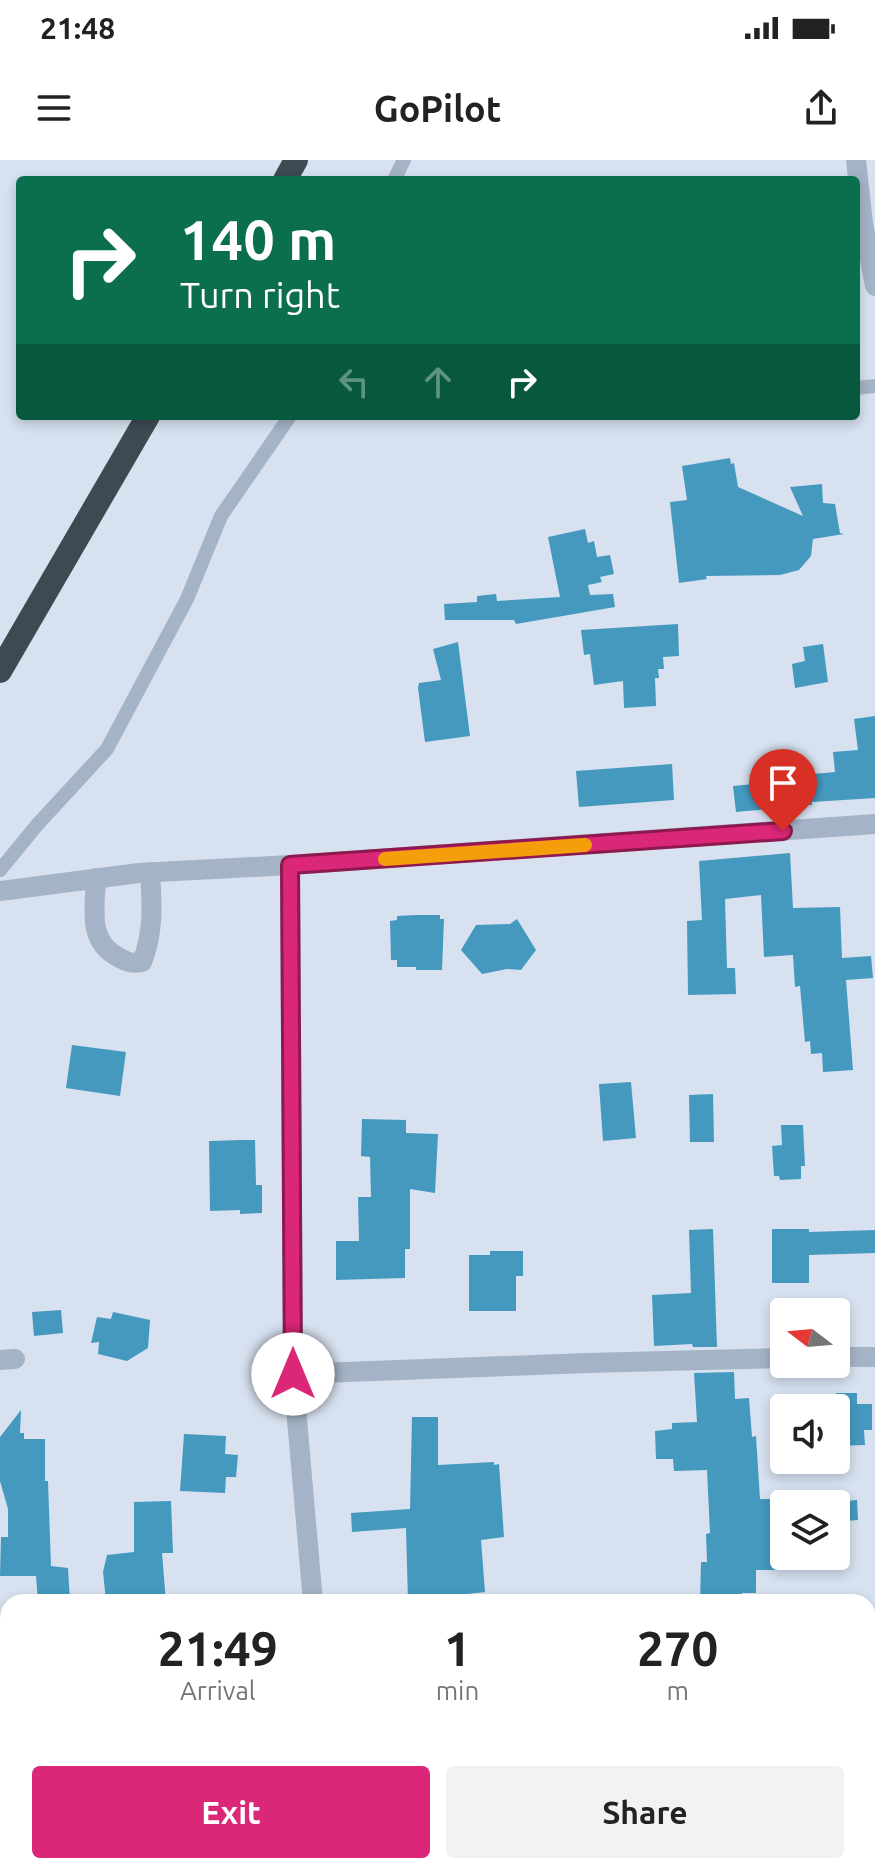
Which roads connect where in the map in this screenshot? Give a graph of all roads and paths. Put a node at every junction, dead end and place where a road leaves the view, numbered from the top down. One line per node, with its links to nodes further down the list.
1 (860, 196): 2 (street)
2 (875, 286)
3 (146, 420): 5 (highway)
4 (287, 420): 8 (lane)
5 (0, 671)
6 (875, 824): 7 (street)
7 (290, 865): 9 (street); 15 (street)
8 (0, 870)
9 (150, 872): 10 (street); 10 (street)
10 (96, 878): 11 (street)
11 (0, 891)
12 (850, 1357): 13 (street)
13 (875, 1357)
14 (770, 1358): 15 (street)
15 (293, 1374): 16 (street)
16 (312, 1594)

